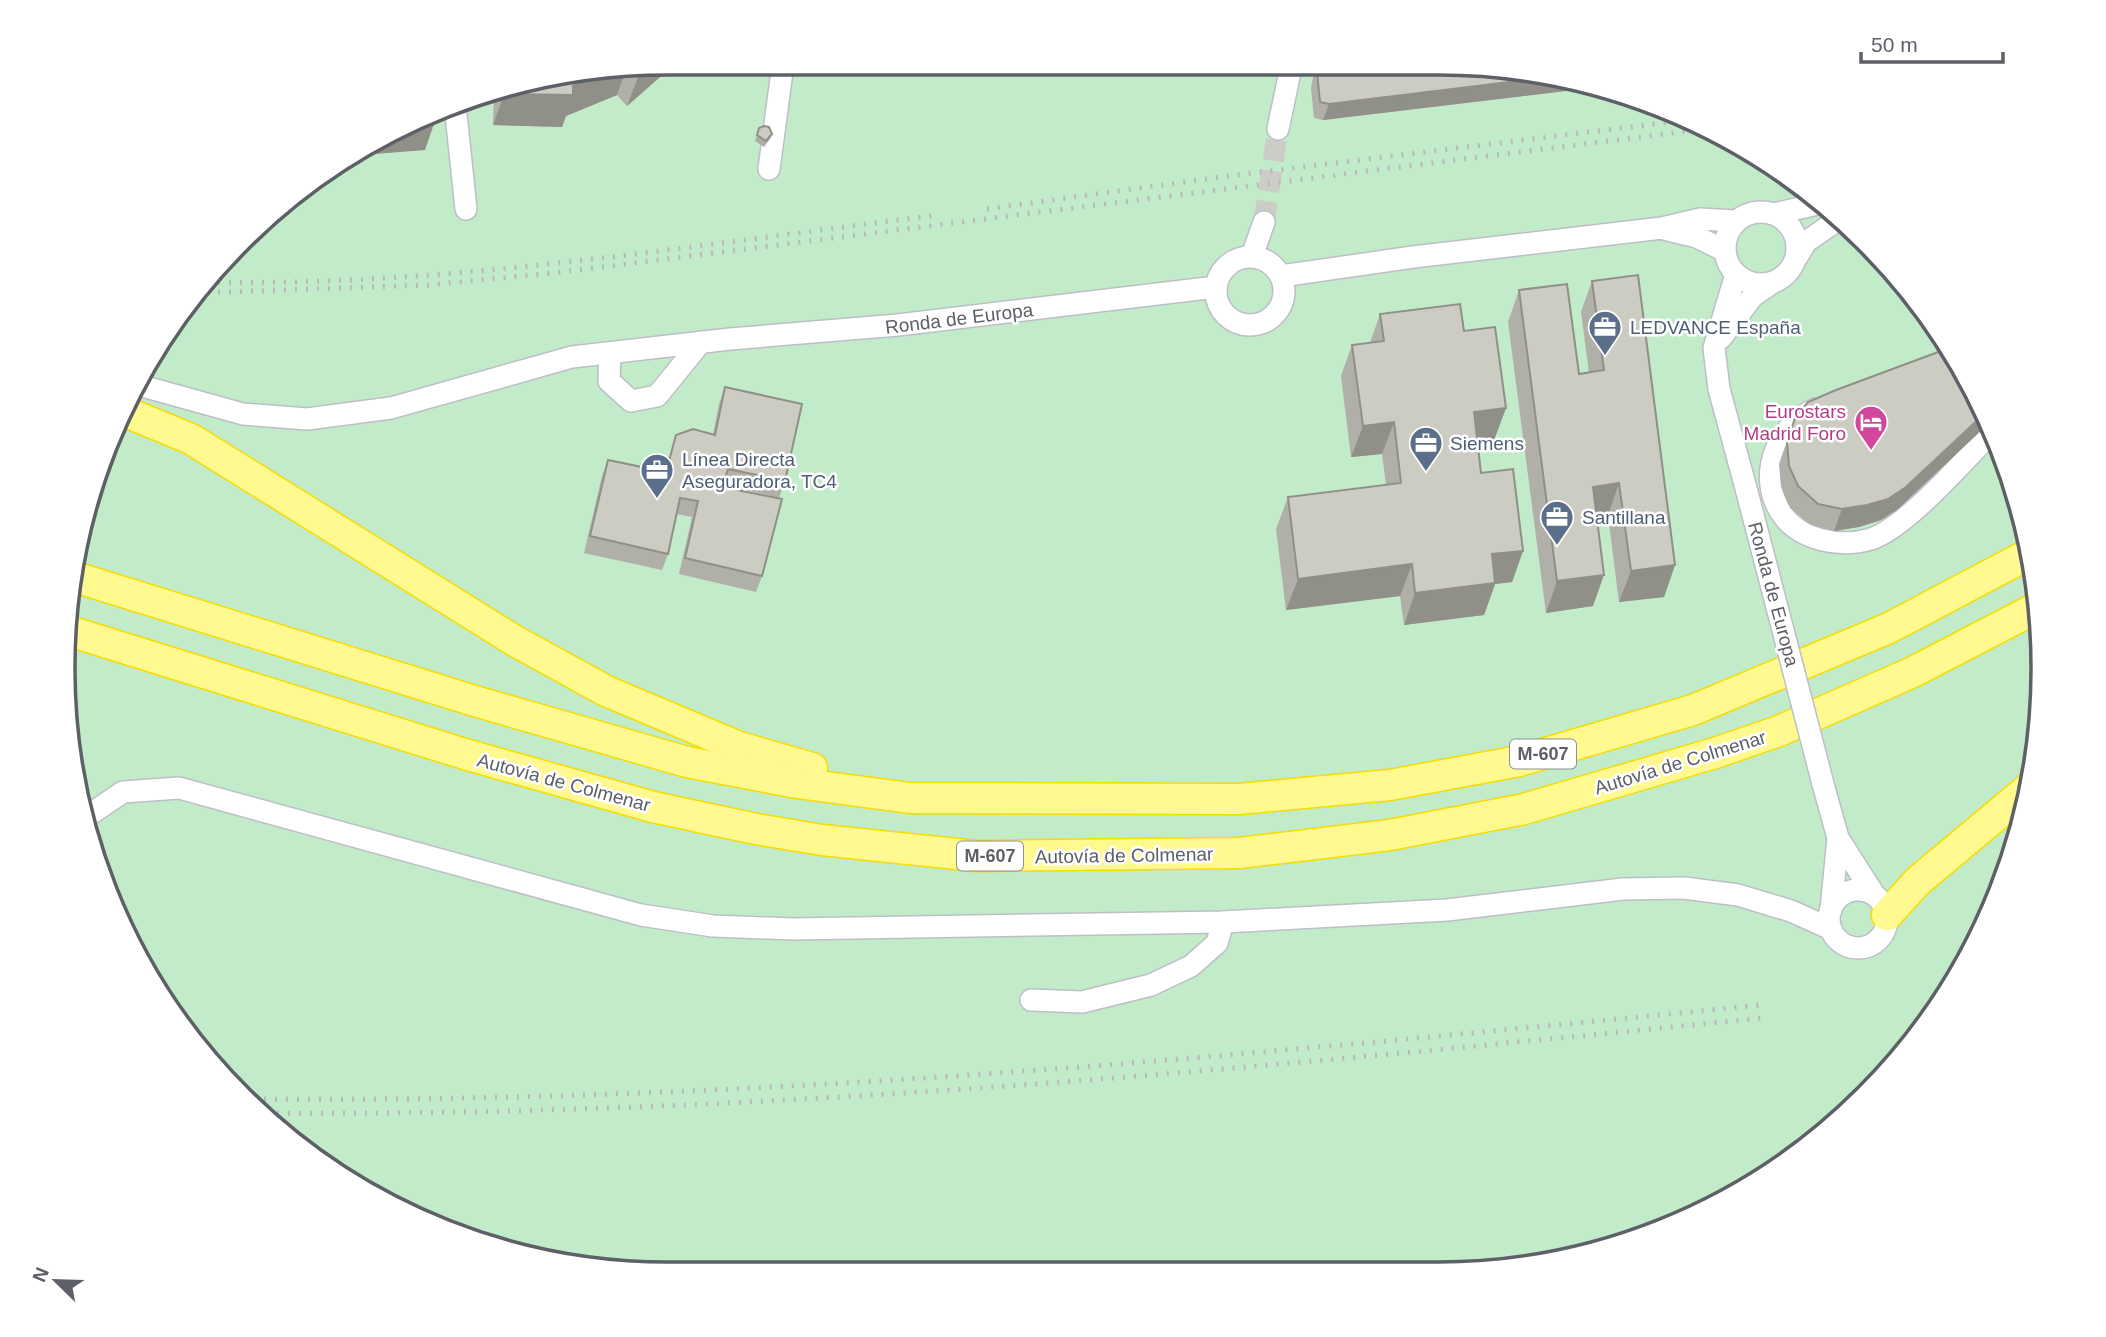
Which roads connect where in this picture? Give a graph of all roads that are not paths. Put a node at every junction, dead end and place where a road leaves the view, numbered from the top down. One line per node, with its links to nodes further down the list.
1 (782, 75): 5 (street)
2 (1289, 75): 4 (street)
3 (455, 115): 7 (street)
4 (1278, 129)
5 (769, 169)
6 (1809, 206): 8 (street)
7 (466, 209)
8 (1774, 214): 9 (street); 15 (street)
9 (1736, 221): 12 (street); 13 (street)
10 (1264, 222): 14 (street)
11 (1831, 224): 15 (street)
12 (1662, 228): 13 (street); 17 (street)
13 (1725, 251): 16 (street)
14 (1252, 256): 17 (street); 19 (street)
15 (1797, 257): 18 (street)
16 (1736, 274): 18 (street); 22 (street, Ronda de Europa)
17 (1281, 276): 19 (street)
18 (1772, 283): 22 (street)
19 (1216, 287): 20 (street, Ronda de Europa)
20 (701, 342): 21 (street, Ronda de Europa); 24 (street)
21 (664, 347): 23 (street, Ronda de Europa); 24 (street)
22 (1714, 348): 36 (street, Ronda de Europa, bridge)
23 (610, 353): 24 (street); 25 (street, Ronda de Europa)
24 (673, 379)
25 (146, 387)
26 (1838, 401): 28 (street)
27 (132, 415): 34 (highway)
28 (1985, 439)
29 (2020, 559): 34 (highway, M-607)
30 (82, 579): 34 (highway, M-607)
31 (2028, 612): 32 (highway, Autovía de Colmenar / M-607)
32 (77, 633)
33 (2016, 799): 37 (highway)
34 (995, 800)
35 (93, 812): 39 (street)
36 (1838, 838): 37 (street, Ronda de Europa); 38 (street, Ronda de Europa)
37 (1880, 904): 38 (street); 38 (street)
38 (1831, 919): 39 (street)
39 (1223, 922): 40 (street)
40 (1031, 1000)

